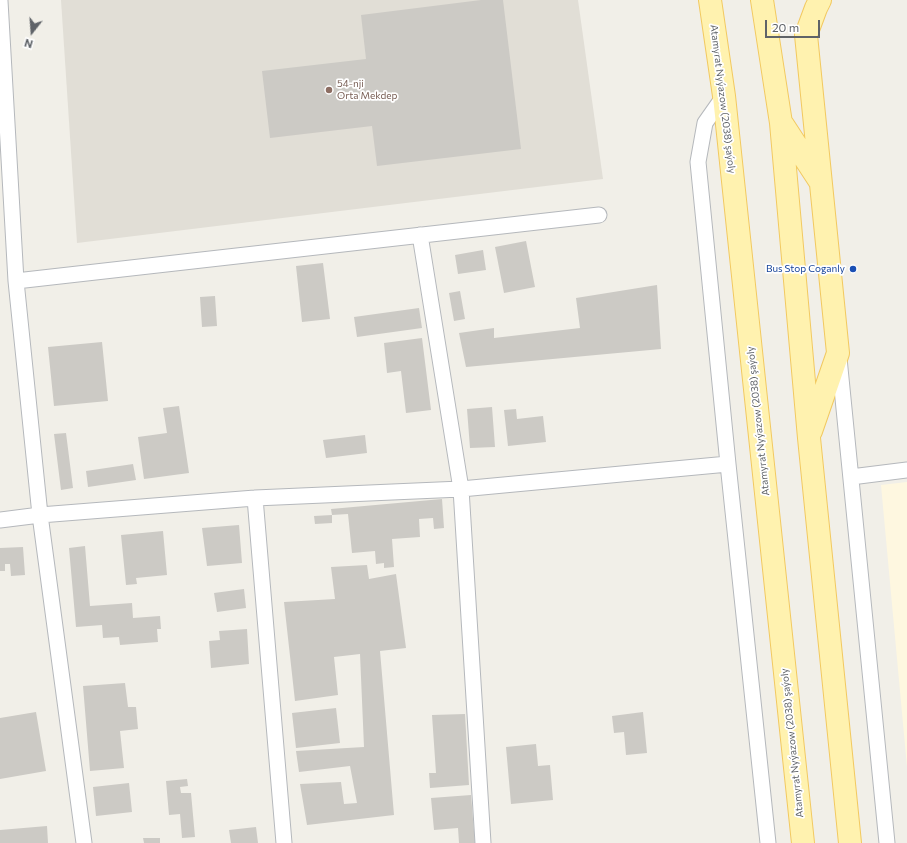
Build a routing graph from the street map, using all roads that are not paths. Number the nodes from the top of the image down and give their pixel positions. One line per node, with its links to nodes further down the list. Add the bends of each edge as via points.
1 (710, 0): 5 (main road, Atamyrat Nyýazow (2038) şaýoly)
2 (762, 0): 6 (main road)
3 (820, 0): 7 (main road, via 806,35)
4 (0, 1): 10 (street)
5 (724, 96): 13 (street, via 704,123 698,162); 24 (main road, Atamyrat Nyýazow (2038) şaýoly)
6 (781, 122): 7 (main road); 12 (main road)
7 (821, 182): 11 (main road)
8 (599, 215): 9 (street)
9 (420, 235): 10 (street); 16 (street)
10 (16, 281): 18 (street)
11 (838, 353): 12 (main road); 15 (street)
12 (809, 438): 25 (main road)
13 (728, 464): 16 (street); 23 (street)
14 (907, 470): 15 (street)
15 (850, 477): 26 (street)
16 (461, 489): 17 (street); 22 (street)
17 (255, 498): 18 (street); 21 (street)
18 (40, 515): 19 (street); 20 (street)
19 (0, 520)
20 (84, 843)
21 (284, 843)
22 (484, 843)
23 (768, 843)
24 (803, 843)
25 (850, 843)
26 (887, 843)

